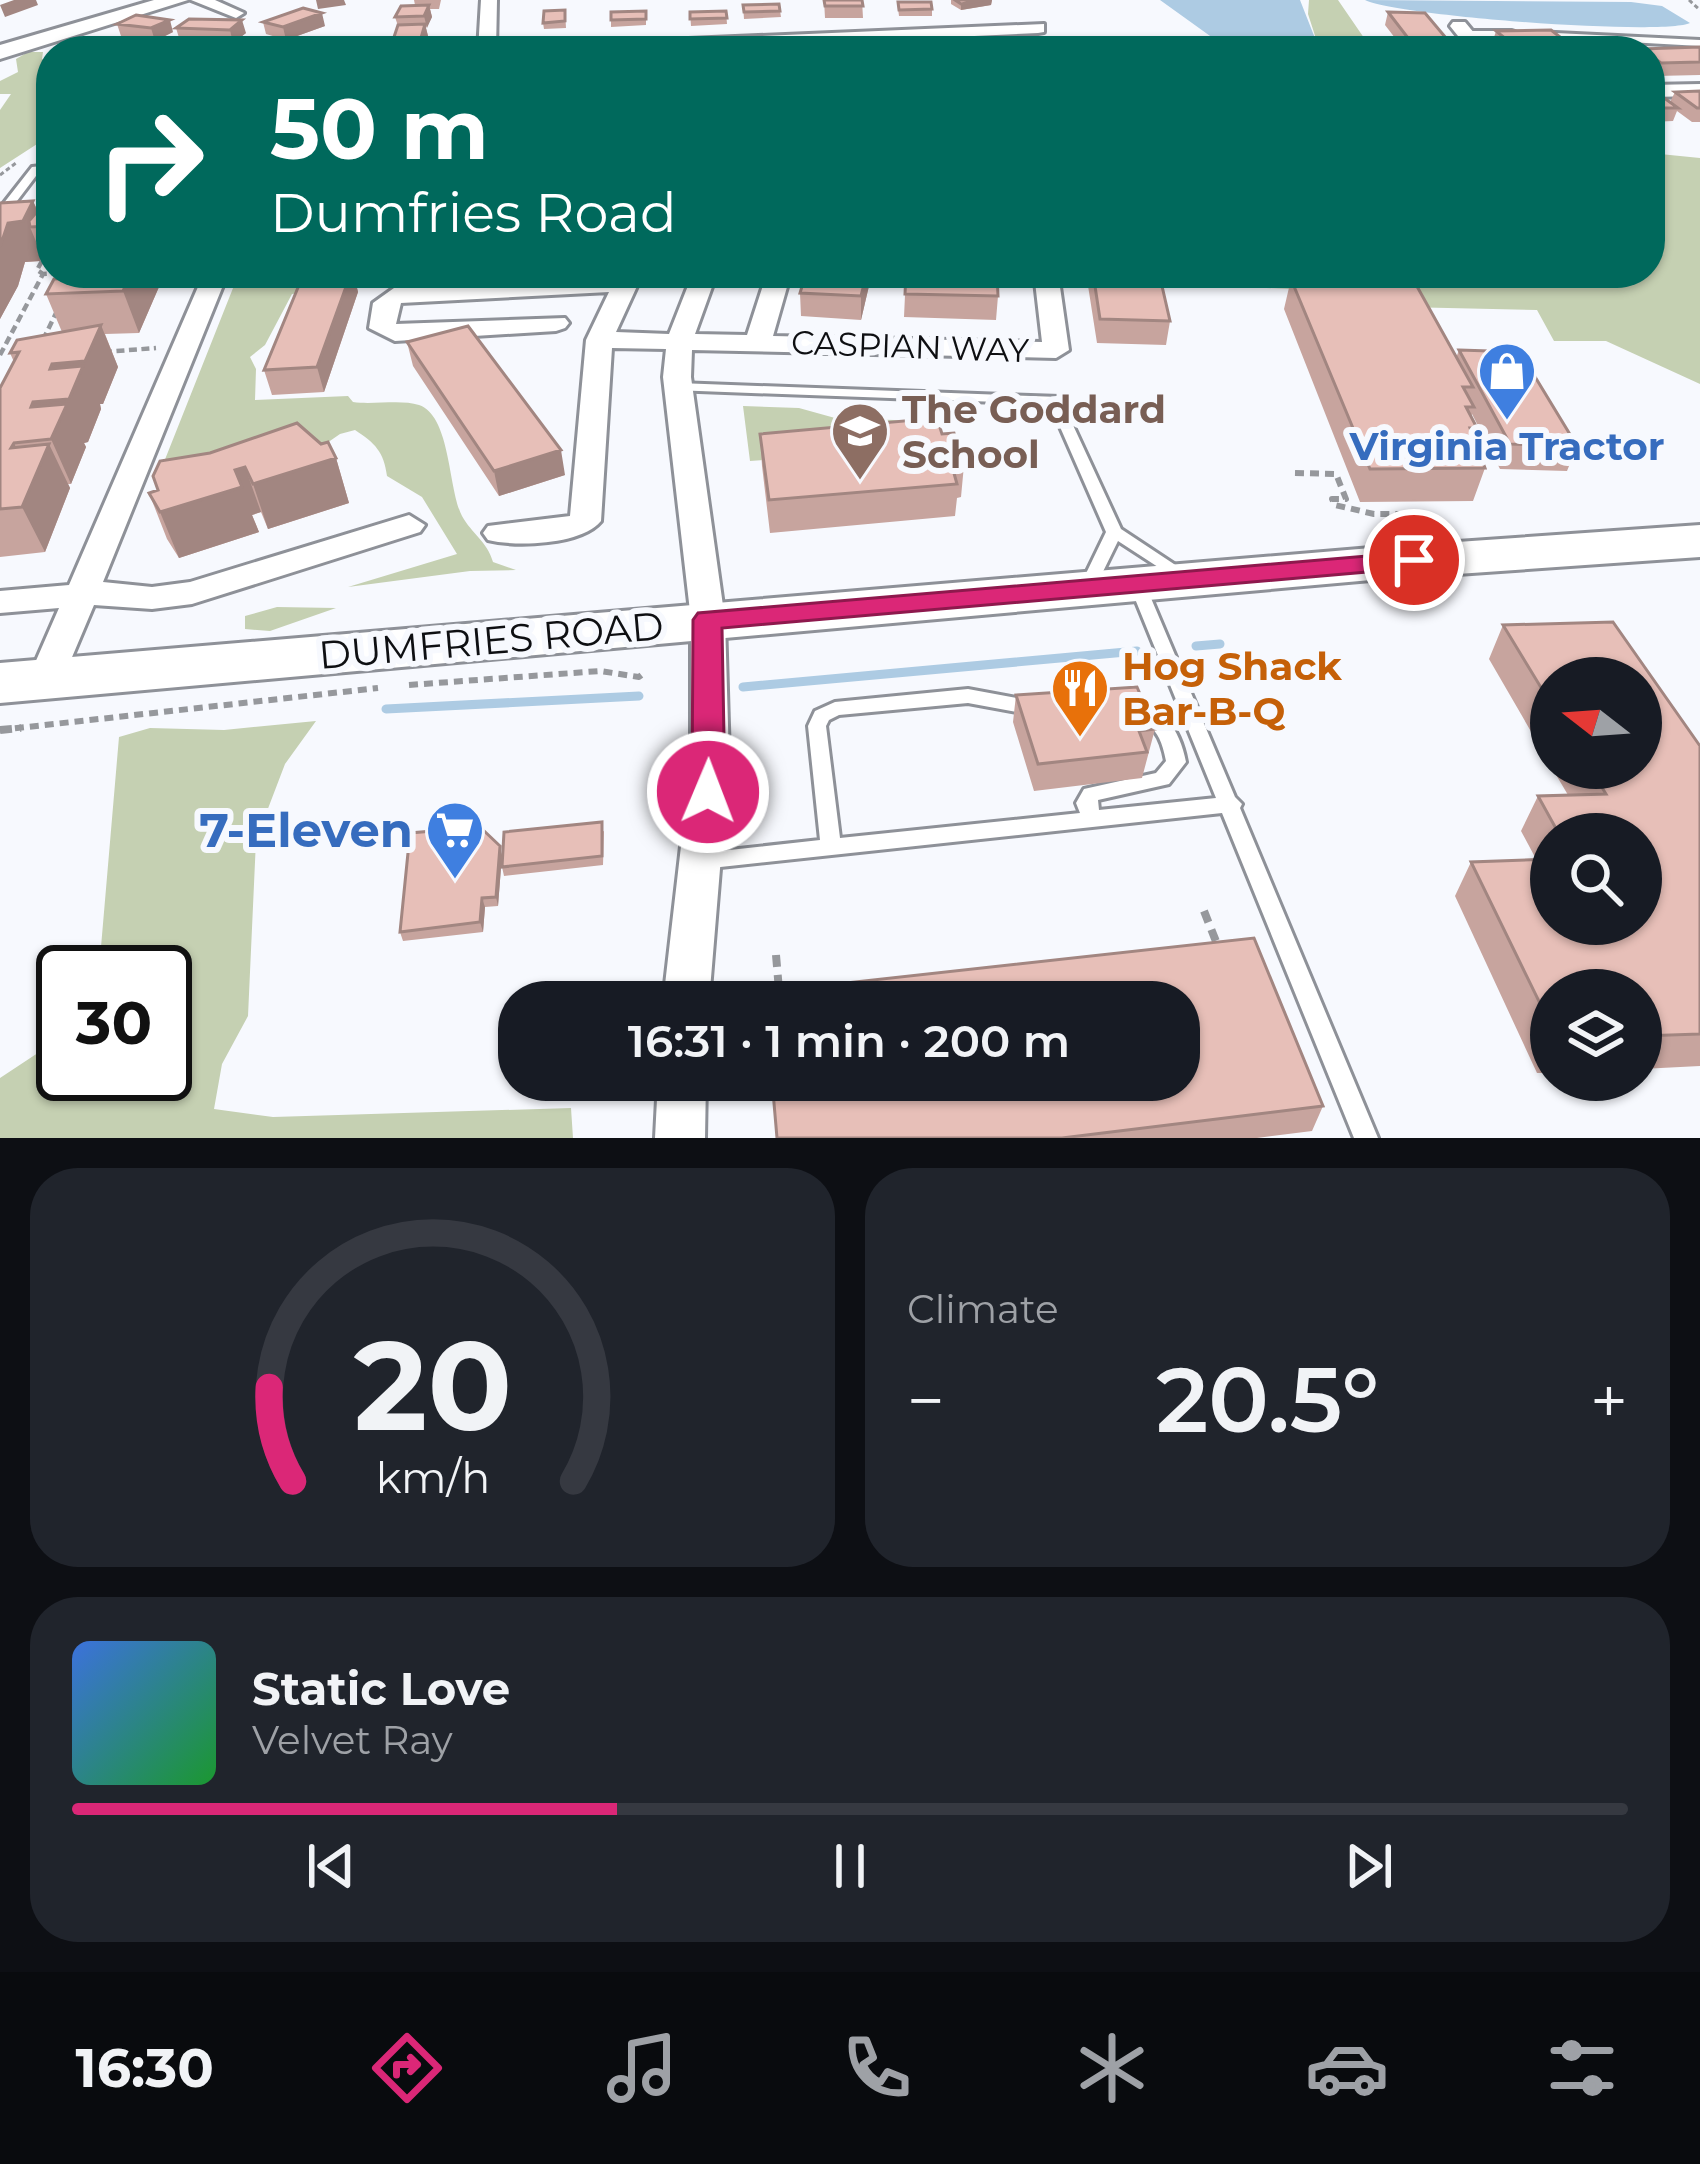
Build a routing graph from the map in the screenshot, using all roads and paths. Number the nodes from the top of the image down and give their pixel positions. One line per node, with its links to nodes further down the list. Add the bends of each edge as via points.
1 (142, 0): 15 (street)
2 (177, 0): 10 (street)
3 (199, 0): 7 (street)
4 (489, 0): 11 (street)
5 (1689, 0): 6 (path)
6 (1700, 10)
7 (236, 13)
8 (1038, 28): 12 (street)
9 (1462, 30): 13 (street); 14 (lane)
10 (54, 36)
11 (488, 36)
12 (898, 36)
13 (1467, 36)
14 (1563, 36)
15 (0, 40)
16 (36, 41): 19 (street)
17 (1665, 42): 18 (lane)
18 (1700, 43)
19 (0, 52)
20 (1665, 89): 21 (street)
21 (1700, 89)
22 (36, 169): 23 (lane)
23 (0, 219): 24 (street)
24 (34, 220)
25 (36, 287): 39 (path)
26 (210, 288): 37 (street)
27 (504, 288): 33 (street, via 394,296 382,328)
28 (623, 288): 35 (street)
29 (699, 288): 34 (street)
30 (774, 288): 36 (street, CASPIAN WAY)
31 (1048, 288): 36 (street, CASPIAN WAY, via 1056,350)
32 (65, 294): 40 (path)
33 (556, 323)
34 (680, 339): 35 (street, CASPIAN WAY); 36 (street, CASPIAN WAY); 41 (street)
35 (598, 340): 46 (street, via 585,521)
36 (758, 342)
37 (186, 345): 38 (path); 50 (street)
38 (99, 352)
39 (0, 356)
40 (34, 358)
41 (678, 387): 45 (lane, via 1054,400); 52 (street)
42 (1295, 473): 44 (path, via 1336,474 1346,499 1332,499 1335,506 1401,514)
43 (409, 524): 50 (street, via 192,593)
44 (1408, 528)
45 (1114, 532): 48 (lane); 49 (lane)
46 (500, 533)
47 (1700, 541): 48 (main road, DUMFRIES ROAD)
48 (1192, 580): 49 (main road, DUMFRIES ROAD)
49 (1112, 586): 52 (main road, DUMFRIES ROAD); 58 (lane)
50 (82, 595): 51 (street); 54 (street)
51 (0, 602)
52 (708, 620): 54 (main road, DUMFRIES ROAD); 61 (street, via 710,767)
53 (644, 673): 57 (path, via 395,685)
54 (23, 681)
55 (1097, 704): 59 (lane, via 1118,702 1158,718 1176,762 1162,778 1091,794)
56 (1058, 707): 60 (lane, via 968,696 822,716)
57 (0, 730)
58 (1232, 804): 59 (lane); 69 (lane)
59 (1092, 819): 60 (lane)
60 (831, 847): 61 (lane)
61 (701, 861): 65 (street)
62 (1204, 911): 64 (path)
63 (776, 956): 66 (path)
64 (1225, 963)
65 (688, 981)
66 (778, 981)
67 (681, 1101): 68 (street)
68 (680, 1138)
69 (1366, 1138)

